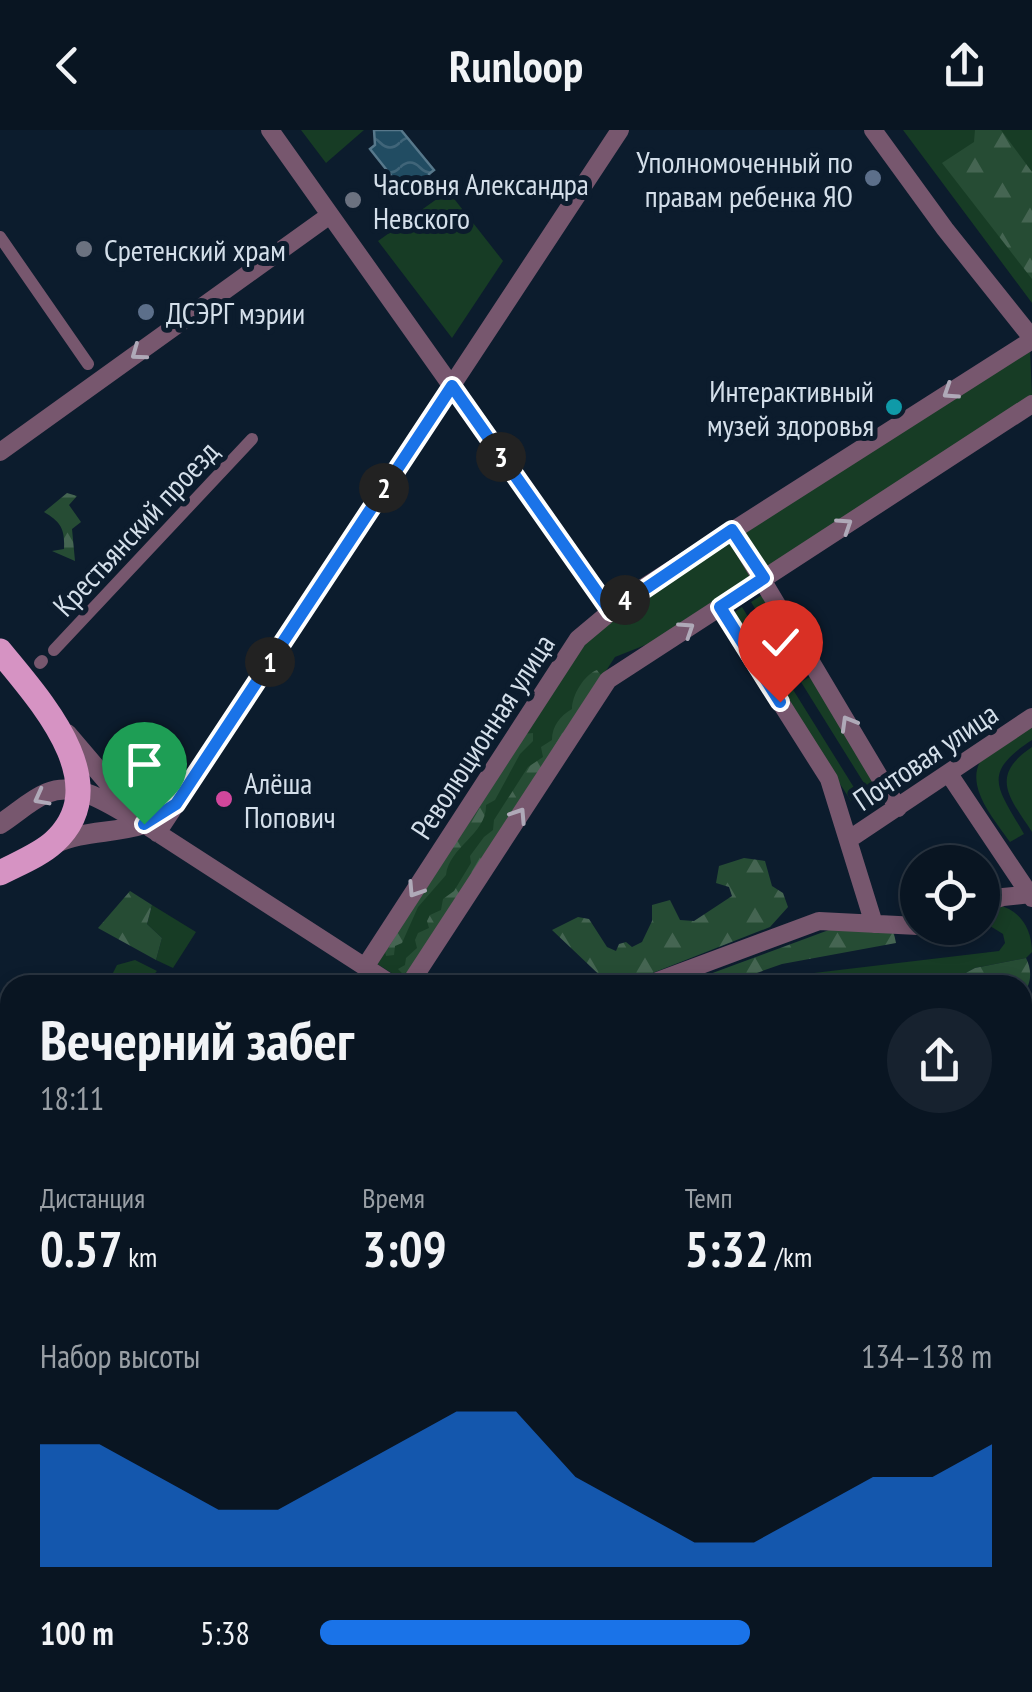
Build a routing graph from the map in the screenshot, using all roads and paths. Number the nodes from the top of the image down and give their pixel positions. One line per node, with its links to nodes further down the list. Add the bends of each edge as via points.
1 (270, 130): 4 (street)
2 (620, 130): 9 (street)
3 (873, 130): 6 (street)
4 (330, 215): 8 (street, one-way to 8); 9 (street)
5 (0, 237): 7 (street)
6 (1032, 339): 13 (street, Революционная улица, one-way to 13)
7 (88, 364): 8 (street)
8 (99, 381): 12 (street)
9 (452, 386): 16 (street); 25 (street, via 176,804)
10 (1032, 404): 14 (street, one-way to 10)
11 (252, 440): 17 (street, Крестьянский проезд)
12 (0, 452)
13 (732, 530): 14 (street); 16 (street, Революционная улица)
14 (764, 578): 15 (street); 23 (street, one-way to 14)
15 (720, 607): 26 (street, via 827,776); 35 (street, one-way to 15, via 606,682)
16 (611, 612): 33 (street, Революционная улица, one-way to 33, via 575,642)
17 (54, 650)
18 (0, 651): 19 (main road)
19 (48, 711): 22 (main road, via 70,752); 25 (street)
20 (1032, 717): 21 (street, Почтовая улица)
21 (949, 774): 23 (street, Почтовая улица); 29 (street)
22 (77, 790): 24 (street, one-way to 24, via 51,791); 25 (street); 27 (main road, via 68,824)
23 (898, 808): 26 (street, Почтовая улица)
24 (0, 824)
25 (150, 828): 27 (street, via 80,833); 33 (street)
26 (848, 840): 31 (street)
27 (51, 845): 28 (main road)
28 (0, 873)
29 (1031, 896): 30 (street)
30 (1000, 898)
31 (874, 924): 32 (street); 36 (street, via 813,922)
32 (900, 925)
33 (365, 967): 34 (street)
34 (377, 975)
35 (416, 975)
36 (673, 975)

